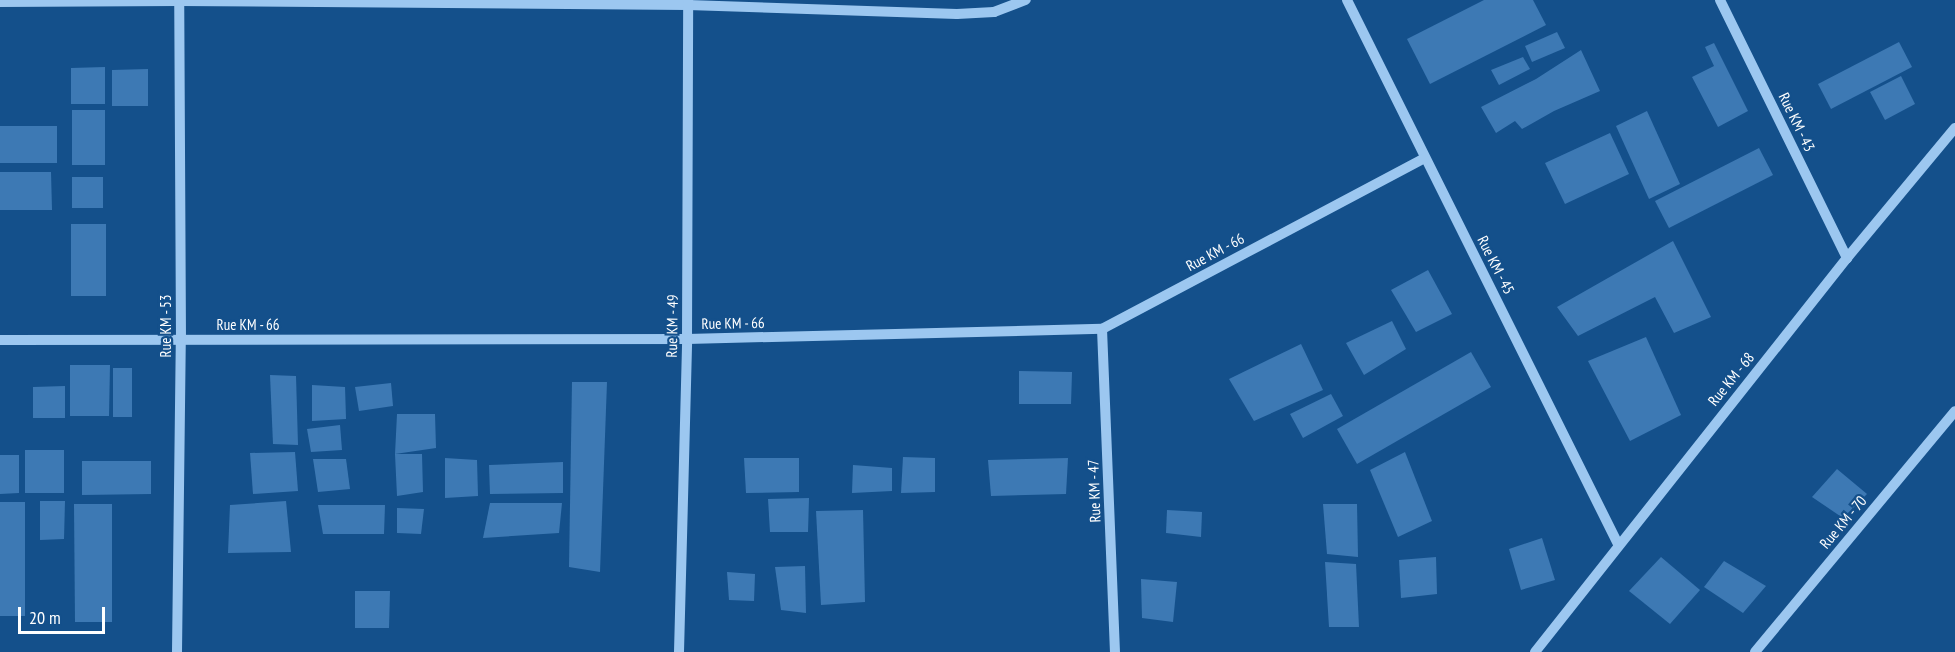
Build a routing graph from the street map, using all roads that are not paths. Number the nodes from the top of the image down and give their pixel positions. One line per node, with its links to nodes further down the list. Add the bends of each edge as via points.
1 (179, 0): 5 (street); 6 (street); 13 (street, Rue KM - 53)
2 (1026, 0): 6 (street, via 994,12 957,14)
3 (1347, 0): 8 (street, Rue KM - 45)
4 (1720, 0): 9 (street, Rue KM - 43)
5 (0, 2)
6 (688, 3): 11 (street, Rue KM - 49)
7 (1955, 128): 9 (street, Rue KM - 68)
8 (1425, 158): 10 (street, Rue KM - 66); 15 (street, Rue KM - 45)
9 (1847, 258): 15 (street, Rue KM - 68)
10 (1102, 329): 11 (street, Rue KM - 66); 18 (street, Rue KM - 47)
11 (687, 339): 13 (street, Rue KM - 66); 17 (street, Rue KM - 49)
12 (0, 340): 13 (street, Rue KM - 66)
13 (181, 341): 16 (street, Rue KM - 53)
14 (1955, 411): 20 (street, Rue KM - 70)
15 (1618, 544): 19 (street, Rue KM - 68)
16 (177, 652)
17 (679, 652)
18 (1115, 652)
19 (1535, 652)
20 (1755, 652)

